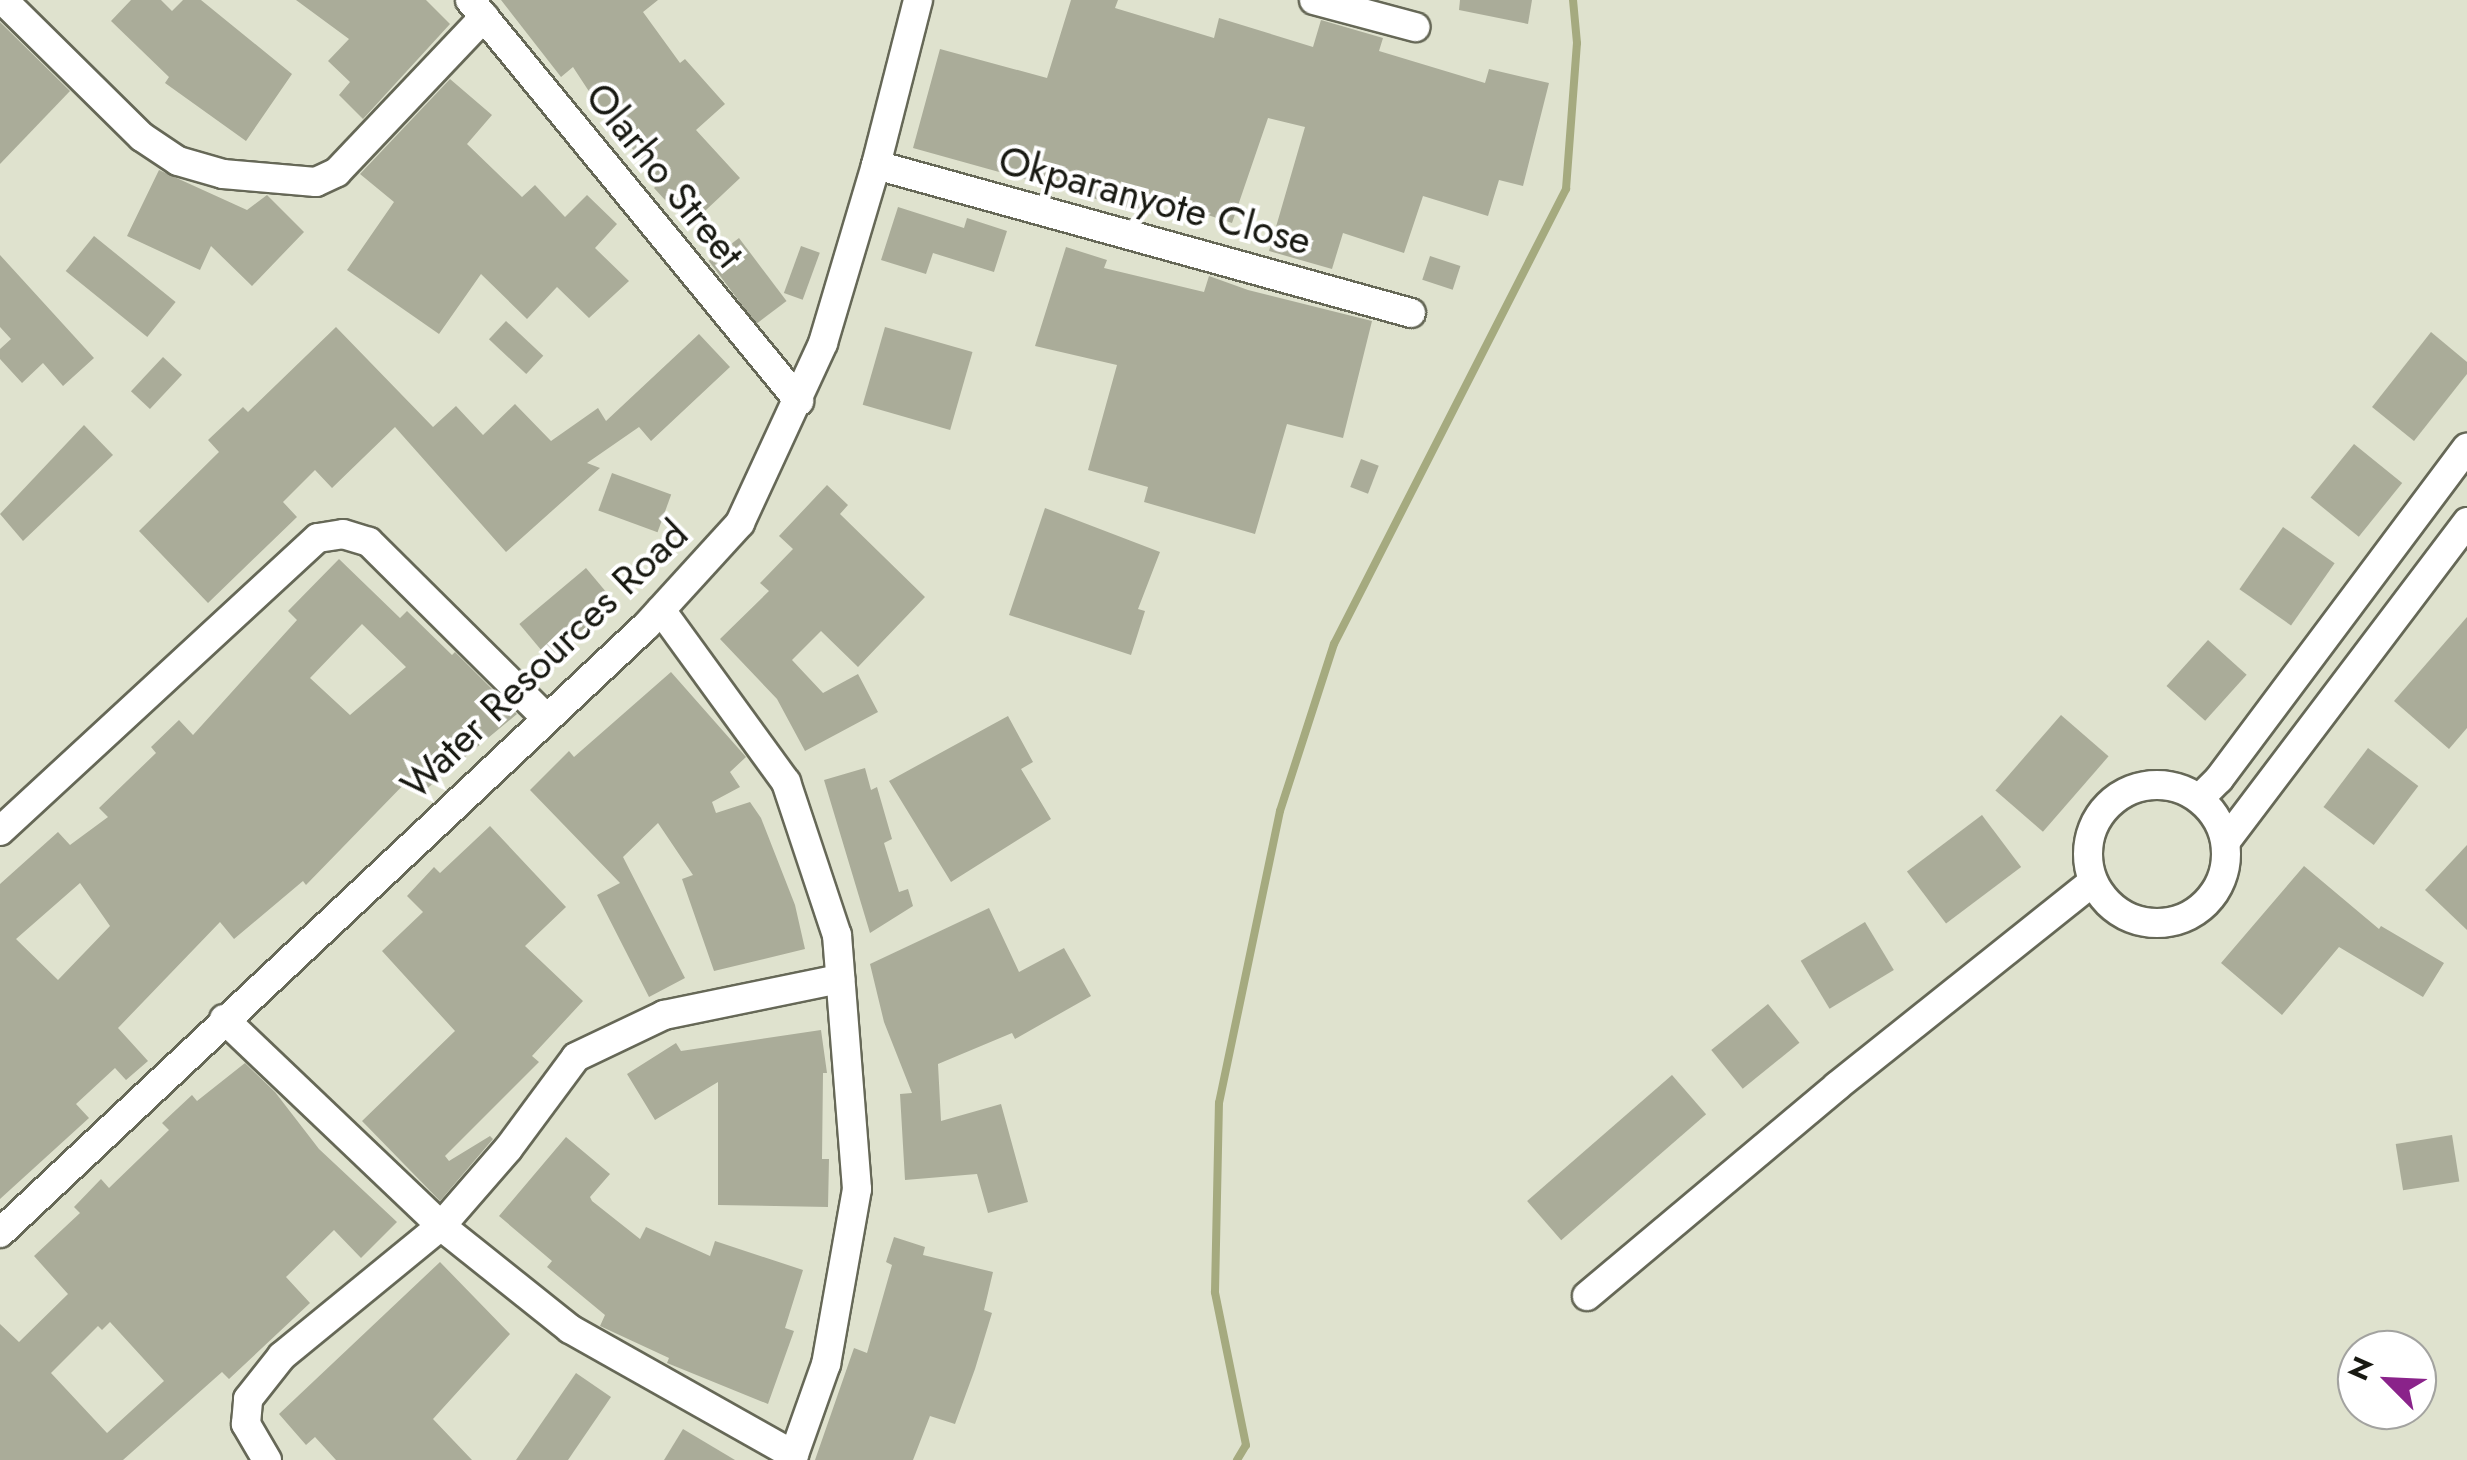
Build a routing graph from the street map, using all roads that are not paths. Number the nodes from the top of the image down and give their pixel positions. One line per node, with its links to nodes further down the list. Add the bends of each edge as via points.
1 (3, 0): 4 (street, via 142,137 178,161 223,174 316,182 337,172)
2 (918, 0): 6 (street, Water Resources Road)
3 (1314, 0): 5 (street)
4 (477, 8): 8 (street, Olarho Street)
5 (1415, 28)
6 (876, 165): 7 (street, Okparanyote Close); 8 (street, Water Resources Road)
7 (1412, 313)
8 (799, 401): 14 (street, Water Resources Road, via 740,523)
9 (2467, 448): 11 (street)
10 (2467, 522): 12 (street)
11 (2392, 550): 12 (street); 13 (street)
12 (2425, 576): 15 (street)
13 (2359, 592): 15 (street); 17 (street)
14 (661, 610): 16 (street, Water Resources Road); 21 (street, via 786,782 837,935)
15 (2393, 618): 19 (street)
16 (546, 718): 18 (street, via 369,542 343,534 318,538); 22 (street, Water Resources Road)
17 (2200, 798): 19 (street); 20 (street, via 2163,785 2125,792 2092,831)
18 (0, 831)
19 (2226, 841): 20 (street, via 2216,890 2178,920 2152,924 2128,917)
20 (2093, 882): 25 (street)
21 (840, 979): 23 (street, via 664,1015 576,1057); 26 (street, via 857,1190 826,1364)
22 (224, 1019): 23 (street); 24 (street, Water Resources Road)
23 (440, 1226): 26 (street, via 570,1329); 27 (street, via 282,1356 248,1399 246,1424)
24 (0, 1233)
25 (1587, 1296)
26 (793, 1458)
27 (268, 1460)

